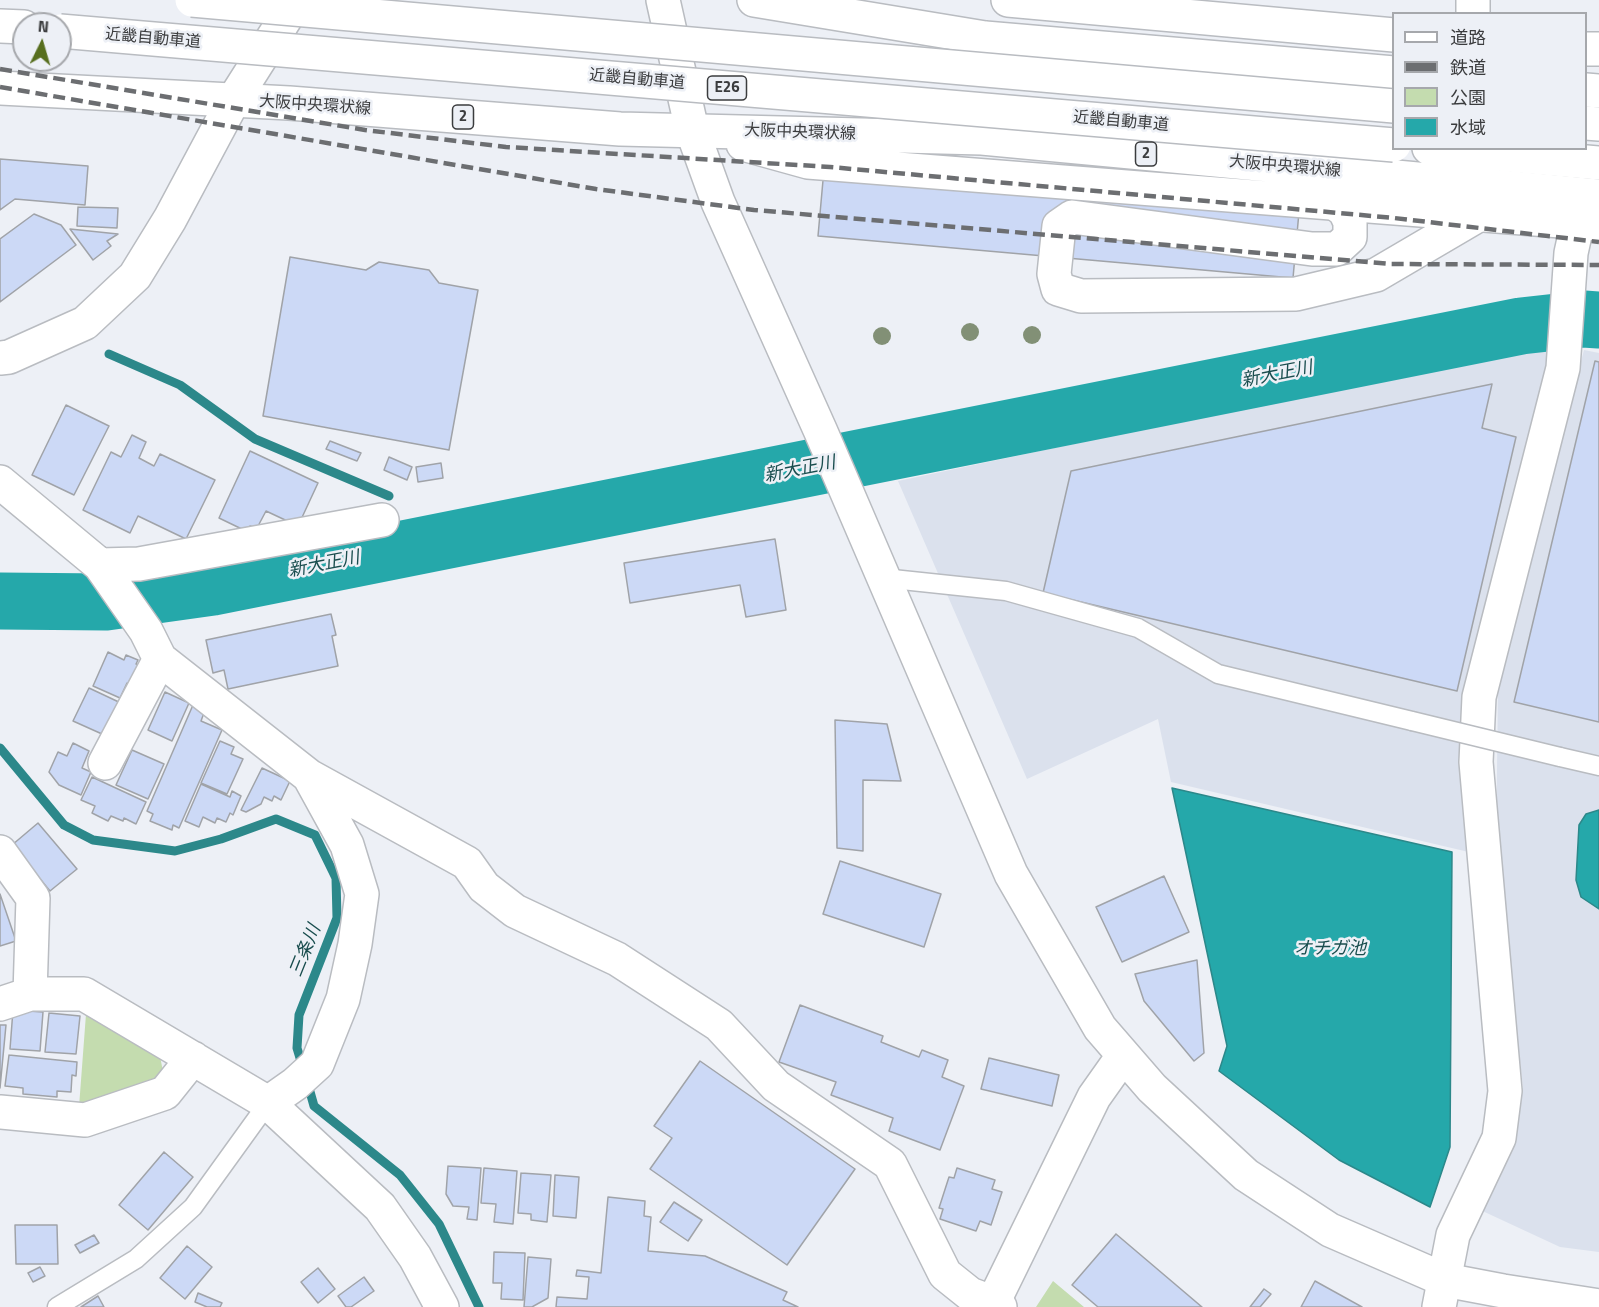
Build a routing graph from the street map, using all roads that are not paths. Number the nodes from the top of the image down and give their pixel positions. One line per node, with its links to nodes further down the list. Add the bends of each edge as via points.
1 (192, 0): 11 (main road, bridge)
2 (297, 0): 10 (main road)
3 (663, 0): 12 (main road)
4 (754, 0): 8 (main road, via 985,38)
5 (1008, 0): 7 (main road)
6 (72, 32): 13 (main road, 近畿自動車道 / E26, bridge)
7 (1392, 35)
8 (1392, 73)
9 (0, 88): 10 (main road, 大阪中央環状線 / 2)
10 (233, 101): 12 (main road, 大阪中央環状線 / 2, via 620,129); 20 (main road, via 135,276 85,323)
11 (1392, 106)
12 (692, 130): 16 (main road, 大阪中央環状線 / 2, via 982,138); 17 (main road, via 808,162); 24 (main road, via 718,201)
13 (1392, 146)
14 (1452, 150): 15 (main road)
15 (1599, 163)
16 (1599, 196)
17 (1335, 203): 18 (main road); 18 (main road, via 1350,222 1350,237 1336,249 1072,217 1059,226 1054,274 1058,289 1081,296 1296,294 1376,275)
18 (1480, 214): 19 (main road)
19 (1588, 223): 35 (main road, via 1571,253 1563,368 1479,697 1476,762 1505,1091 1500,1138 1453,1235)
20 (0, 358)
21 (0, 482): 23 (main road)
22 (382, 520): 23 (main road, via 139,564)
23 (100, 565): 25 (main road)
24 (883, 578): 27 (lane, bridge, via 1006,591 1138,628 1218,674); 31 (main road, via 1011,874 1100,1028)
25 (153, 645): 26 (main road); 28 (main road)
26 (105, 763)
27 (1599, 766)
28 (309, 776): 33 (main road, via 347,845 362,894 343,999 306,1074); 36 (main road, via 467,863 484,887 515,911 617,958 719,1025 776,1086 890,1164 945,1274 970,1294)
29 (0, 852): 30 (main road, via 33,898)
30 (15, 999): 32 (main road, via 84,994)
31 (1124, 1056): 35 (main road, via 1152,1088 1246,1175 1330,1230); 36 (main road, via 1094,1097)
32 (193, 1058): 33 (main road); 34 (main road, via 165,1093 85,1120)
33 (268, 1103): 38 (lane, via 193,1207 136,1259); 39 (main road, via 380,1207 415,1257)
34 (0, 1112)
35 (1442, 1293): 37 (main road, via 1503,1291)
36 (995, 1306)
37 (1599, 1306)
38 (57, 1307)
39 (442, 1307)

